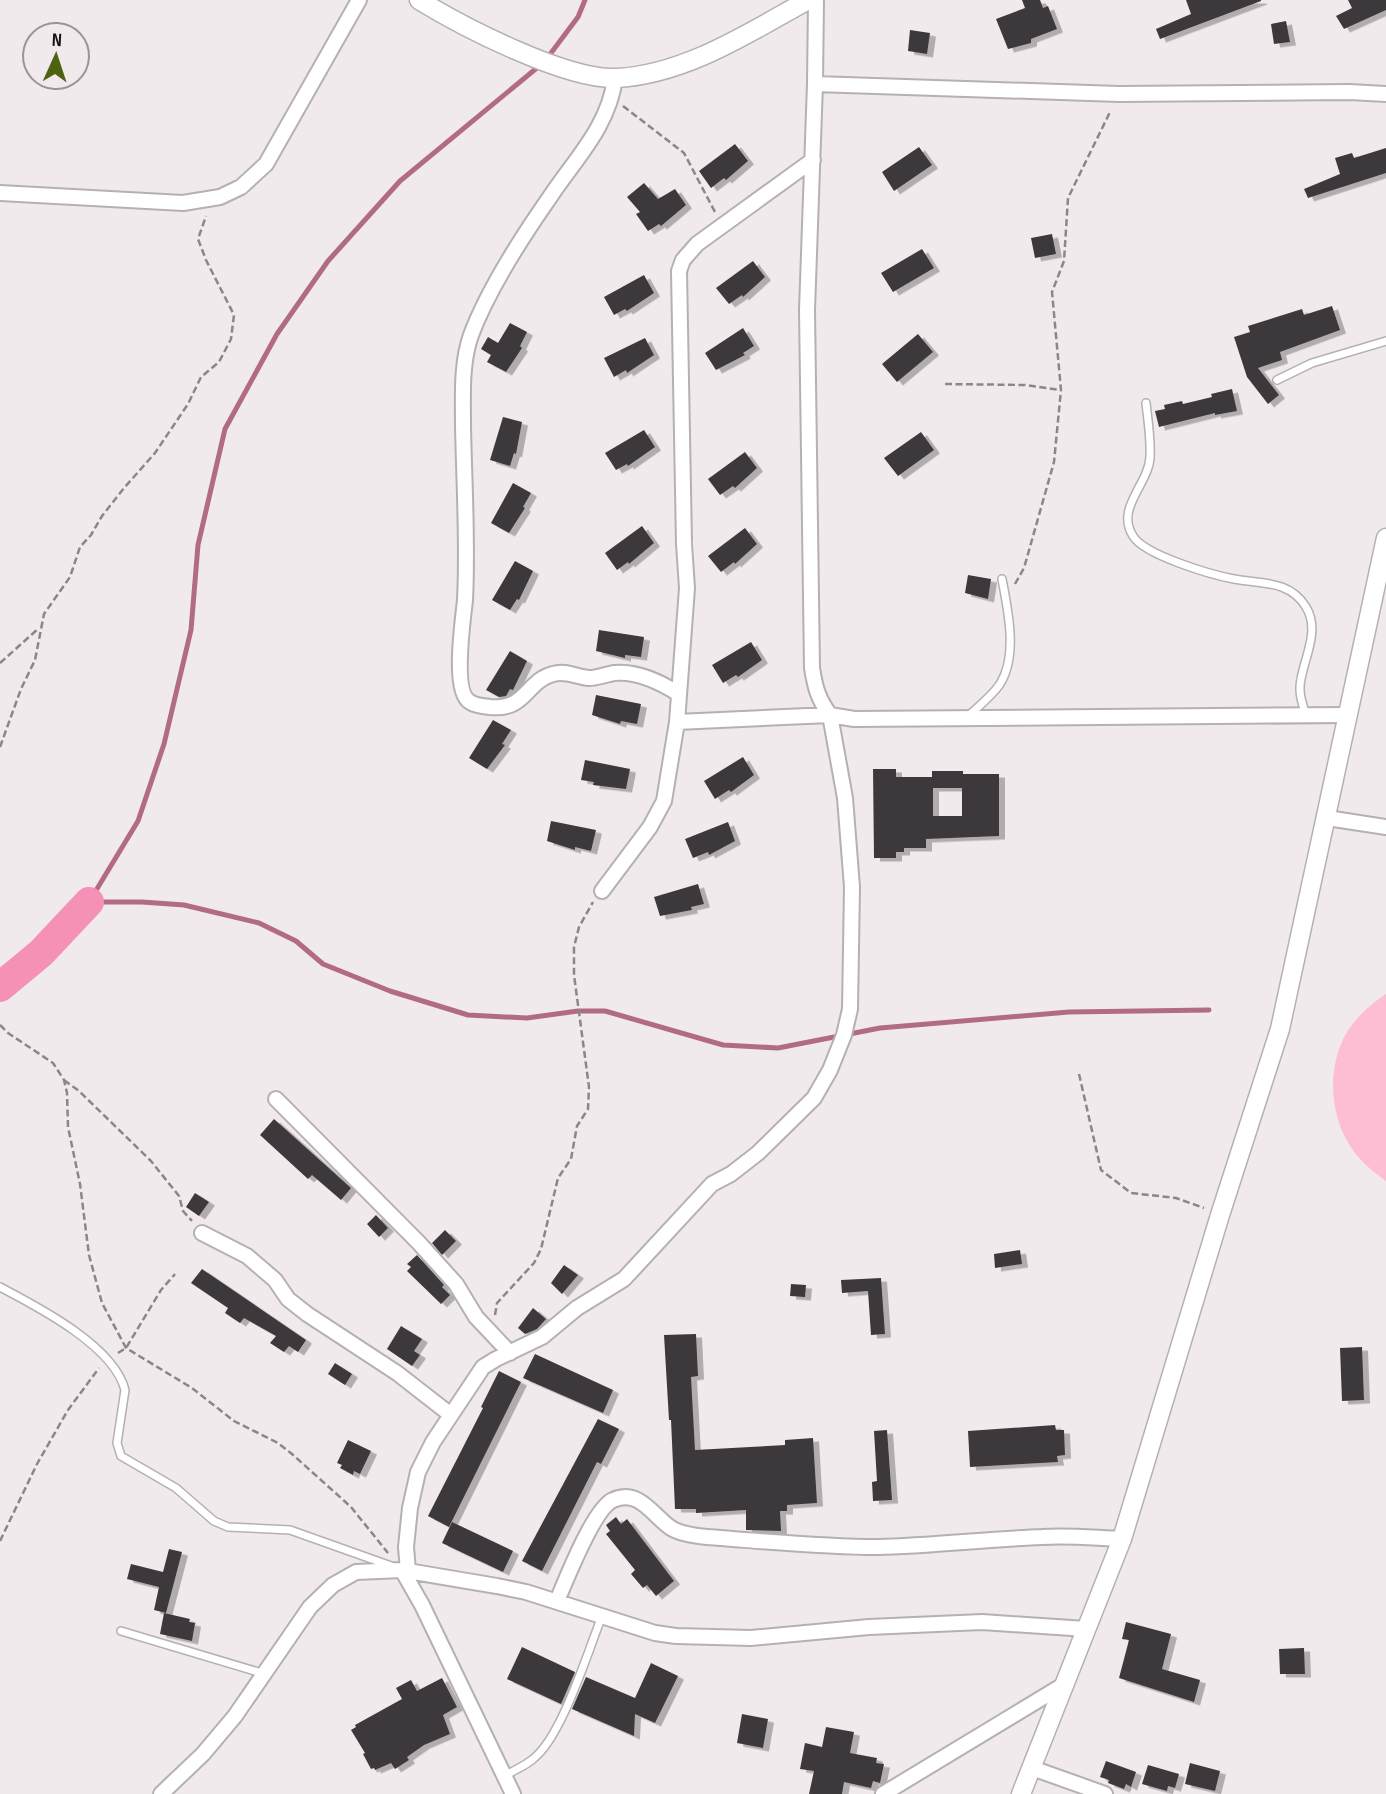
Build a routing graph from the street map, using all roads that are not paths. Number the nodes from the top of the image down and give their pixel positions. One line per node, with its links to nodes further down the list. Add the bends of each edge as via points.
1 (359, 0): 9 (street, via 266,164 241,187 204,201 162,204)
2 (419, 0): 5 (street, via 544,60)
3 (808, 0): 5 (street, via 743,37 686,62)
4 (816, 0): 6 (street)
5 (615, 78): 15 (street, via 606,115 513,255 470,336 463,382 467,558 461,692 468,702 498,708 513,705 554,673 594,678 614,673 648,677)
6 (816, 84): 7 (street, via 1119,94); 8 (street)
7 (1386, 94)
8 (813, 160): 15 (street, via 690,251 679,271 687,588); 16 (street, via 807,310 812,668 816,693)
9 (0, 193)
10 (1386, 341): 11 (lane, via 1311,363)
11 (1277, 380)
12 (1146, 403): 17 (lane, via 1150,456 1148,471 1129,509 1133,537 1161,557 1233,579 1276,584 1295,594 1307,608 1312,627 1300,680)
13 (1386, 538): 18 (street)
14 (1002, 579): 19 (lane, via 1009,660 1006,673)
15 (679, 694): 20 (street)
16 (830, 715): 19 (street); 20 (street); 27 (street, via 845,798 852,887 850,1009 830,1070 814,1098 758,1153 712,1184 624,1279 542,1337)
17 (1306, 715): 18 (street); 19 (street)
18 (1348, 715): 21 (street)
19 (965, 719)
20 (677, 722): 23 (street, via 664,801)
21 (1327, 818): 22 (street); 29 (street, via 1279,1029)
22 (1386, 827)
23 (602, 891)
24 (276, 1099): 27 (street, via 419,1243)
25 (202, 1233): 28 (street, via 247,1256 275,1280 288,1299)
26 (0, 1287): 30 (lane, via 49,1313 107,1360 125,1390 117,1443 121,1456 176,1488 201,1512 228,1527 290,1530)
27 (510, 1353): 28 (street, via 483,1367)
28 (451, 1415): 30 (street, via 418,1472)
29 (1122, 1539): 31 (street, via 1044,1536 874,1547 761,1541 672,1529 646,1503 613,1499 592,1525); 33 (street)
30 (405, 1570): 31 (street); 35 (street, via 356,1572 333,1585 310,1607); 38 (street)
31 (557, 1601): 32 (street)
32 (602, 1616): 33 (street, via 655,1633 751,1638 982,1622); 38 (lane, via 561,1719 545,1746 534,1759)
33 (1086, 1629): 36 (street)
34 (121, 1631): 35 (lane)
35 (266, 1674): 39 (street, via 203,1754)
36 (1065, 1684): 37 (street); 41 (street)
37 (1032, 1768): 42 (street); 43 (street)
38 (504, 1777): 40 (street)
39 (160, 1794)
40 (513, 1794)
41 (883, 1794)
42 (1021, 1794)
43 (1105, 1794)

